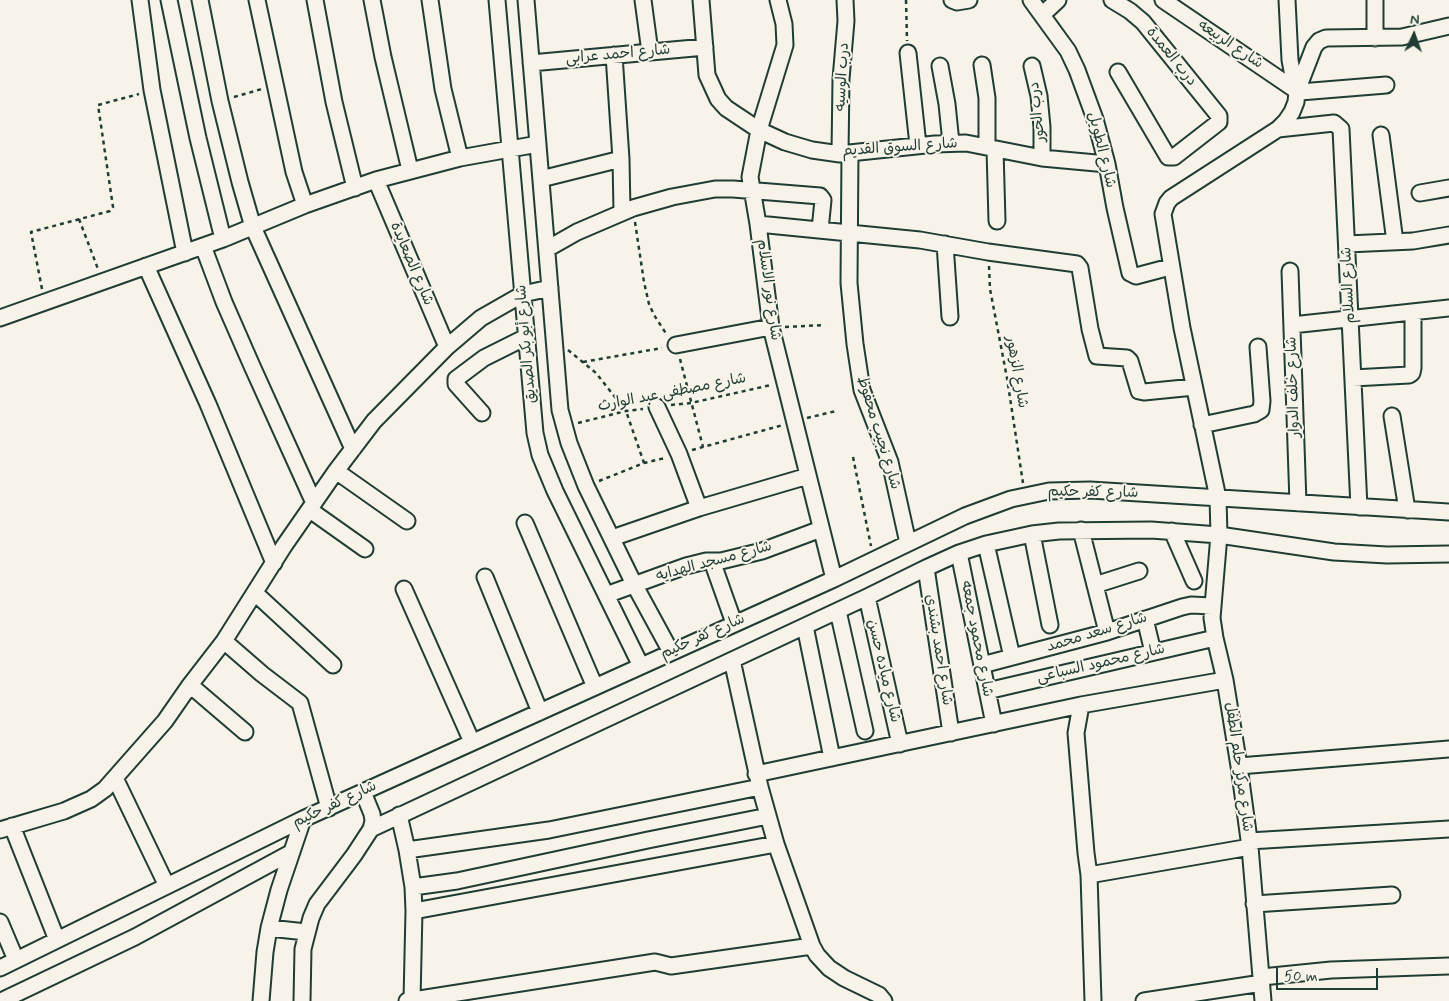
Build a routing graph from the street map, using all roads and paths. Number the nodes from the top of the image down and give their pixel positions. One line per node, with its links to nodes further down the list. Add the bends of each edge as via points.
1 (140, 0): 37 (street)
2 (168, 0): 69 (street)
3 (200, 0): 39 (street)
4 (257, 0): 35 (street)
5 (315, 0): 56 (street, via 334,102)
6 (372, 0): 53 (street)
7 (430, 0): 49 (street, via 443,89)
8 (498, 0): 46 (street, شارع أبو بكر الصديق)
9 (526, 0): 30 (street, شارع أبو بكر الصديق)
10 (643, 0): 27 (street)
11 (701, 0): 26 (street, شارع السوق القديم)
12 (778, 0): 41 (street, شارع نور الاسلام, via 785,45)
13 (845, 0): 48 (street, درب الوسيه, via 841,79)
14 (906, 0): 28 (path)
15 (952, 0): 16 (street)
16 (969, 0)
17 (1031, 0): 23 (street, شارع الطويل)
18 (1058, 0): 23 (street)
19 (1112, 0): 34 (street, درب العمدة, via 1143,22 1219,116 1219,122 1171,158 1165,155)
20 (1163, 0): 38 (street, شارع الربيعه)
21 (1287, 0): 38 (street, via 1290,60)
22 (1375, 0): 25 (street)
23 (1042, 15): 52 (street, شارع الطويل, via 1068,51 1077,70)
24 (1449, 26): 25 (street, via 1409,36)
25 (1374, 38): 38 (street, via 1326,38 1319,41)
26 (705, 47): 27 (street, شارع احمد عرابى); 41 (street, شارع السوق القديم, via 707,75 718,99)
27 (650, 52): 29 (street, شارع احمد عرابى)
28 (908, 53): 45 (street)
29 (614, 55): 30 (street, شارع احمد عرابى); 51 (street)
30 (531, 63): 44 (street, شارع أبو بكر الصديق)
31 (982, 65): 47 (street)
32 (940, 66): 43 (street)
33 (1032, 66): 50 (street, درب الحور, via 1040,104)
34 (1118, 72)
35 (275, 85): 39 (path); 60 (street, via 294,172)
36 (1386, 85): 38 (street)
37 (152, 90): 62 (path, via 98,105 113,207 110,211); 76 (street)
38 (1297, 91): 40 (street, via 1292,112)
39 (220, 101): 65 (street)
40 (1278, 129): 72 (street, شارع السلام, via 1334,123 1341,129); 78 (street, شارع مركز حلم الطفل, via 1167,203 1163,220)
41 (759, 130): 48 (street, شارع السوق القديم, via 812,150); 58 (street, شارع نور الاسلام, via 750,170)
42 (1381, 134): 70 (street)
43 (951, 143): 45 (street, شارع السوق القديم); 47 (street, شارع السوق القديم)
44 (538, 144): 46 (street); 54 (street, شارع أبو بكر الصديق)
45 (918, 145): 48 (street, شارع السوق القديم)
46 (510, 148): 49 (street); 82 (street, شارع أبو بكر الصديق)
47 (991, 148): 50 (street, شارع السوق القديم); 63 (street)
48 (845, 153): 67 (street, درب الوسيه)
49 (460, 158): 53 (street)
50 (1042, 158): 52 (street, شارع السوق القديم)
51 (621, 159): 54 (street); 61 (street)
52 (1107, 164): 78 (street, شارع الطويل, via 1130,273 1136,276)
53 (410, 170): 55 (street)
54 (541, 179): 74 (street, شارع أبو بكر الصديق)
55 (376, 180): 56 (street); 95 (street, شارع الصعايدة)
56 (355, 188): 60 (street)
57 (1449, 188): 59 (street)
58 (752, 190): 61 (street, via 714,189 672,196); 64 (street, شارع نور الاسلام); 66 (street, via 820,196 823,200)
59 (1420, 193)
60 (305, 205): 65 (street)
61 (628, 210): 74 (street); 94 (path, via 649,304 663,330)
62 (79, 219): 80 (path); 83 (path, via 31,232)
63 (996, 221)
64 (758, 224): 66 (street); 91 (street, شارع نور الاسلام)
65 (253, 227): 69 (street); 111 (street)
66 (820, 230): 67 (street)
67 (850, 233): 71 (street); 132 (street, شارع نجيب محفوظ, via 850,306 862,390 890,462)
68 (1449, 235): 70 (street)
69 (223, 239): 73 (street)
70 (1395, 242): 72 (street)
71 (945, 244): 75 (street); 86 (street)
72 (1347, 244): 88 (street, شارع السلام)
73 (203, 246): 76 (street); 119 (street)
74 (547, 249): 81 (street, شارع أبو بكر الصديق)
75 (988, 252): 100 (street, via 1077,264 1097,356 1128,358 1139,391); 116 (path, شارع الزهور, via 990,289 1008,378)
76 (185, 253): 77 (street)
77 (146, 266): 80 (street); 139 (street)
78 (1170, 267): 100 (street, شارع مركز حلم الطفل)
79 (1290, 271): 90 (street, شارع خلف الدوار)
80 (102, 282): 83 (street)
81 (550, 288): 82 (street); 93 (street, شارع أبو بكر الصديق)
82 (523, 294): 92 (street, شارع أبو بكر الصديق); 95 (street, via 481,318)
83 (44, 302): 87 (street)
84 (1449, 308): 85 (street)
85 (1412, 312): 88 (street); 98 (street, via 1412,373)
86 (950, 317)
87 (0, 318)
88 (1350, 319): 90 (street); 98 (street, شارع السلام)
89 (826, 325): 91 (path)
90 (1292, 325): 118 (street, شارع خلف الدوار)
91 (771, 327): 94 (street); 99 (street, شارع نور الاسلام)
92 (526, 337): 105 (street, via 484,358 456,379 456,384); 149 (street, شارع أبو بكر الصديق, via 540,455)
93 (554, 338): 97 (path); 109 (street, شارع أبو بكر الصديق)
94 (676, 345): 97 (path); 101 (path)
95 (447, 347): 111 (street, via 374,421)
96 (1258, 347): 108 (street, via 1261,410)
97 (583, 362): 103 (path, via 606,383)
98 (1353, 378): 120 (street, شارع السلام)
99 (785, 382): 101 (path, شارع مصطفى عبد الوارث); 107 (street, شارع نور الاسلام)
100 (1194, 387): 108 (street, شارع مركز حلم الطفل)
101 (691, 403): 102 (path, شارع مصطفى عبد الوارث); 110 (path)
102 (657, 407): 103 (path, شارع مصطفى عبد الوارث); 121 (street)
103 (626, 411): 109 (path, شارع مصطفى عبد الوارث); 113 (path)
104 (836, 411): 107 (path)
105 (482, 413)
106 (1392, 416): 122 (street)
107 (794, 422): 115 (street, شارع نور الاسلام)
108 (1202, 425): 117 (street, شارع مركز حلم الطفل)
109 (564, 427): 131 (street, شارع أبو بكر الصديق, via 586,486)
110 (703, 447)
111 (353, 449): 114 (street)
112 (853, 457): 137 (path)
113 (644, 463)
114 (336, 471): 119 (street); 124 (street)
115 (808, 476): 121 (street); 126 (street, شارع نور الاسلام)
116 (1024, 495): 117 (street, شارع كفر حكيم, via 1066,490); 132 (street, شارع كفر حكيم, via 965,516)
117 (1218, 498): 118 (street, شارع كفر حكيم); 130 (street, شارع مركز حلم الطفل)
118 (1298, 503): 120 (street, شارع كفر حكيم)
119 (312, 507): 134 (street); 139 (street)
120 (1359, 507): 122 (street, شارع كفر حكيم)
121 (699, 508): 131 (street)
122 (1407, 510): 123 (street, شارع كفر حكيم)
123 (1449, 512)
124 (407, 521)
125 (525, 524): 169 (street)
126 (821, 528): 138 (street, شارع مسجد الهدايه, via 762,551); 143 (street, شارع نور الاسلام)
127 (1081, 530): 128 (street); 129 (street); 146 (street)
128 (1172, 531): 130 (street); 144 (street)
129 (1032, 534): 133 (street); 155 (street)
130 (1219, 535): 136 (street, via 1334,552); 151 (street, شارع مركز حلم الطفل)
131 (612, 538): 145 (street, شارع أبو بكر الصديق)
132 (908, 543): 137 (street, شارع كفر حكيم)
133 (986, 544): 135 (street); 162 (street)
134 (365, 549)
135 (959, 553): 140 (street); 165 (street, شارع محمود جمعه)
136 (1449, 554)
137 (874, 559): 143 (street, شارع كفر حكيم)
138 (712, 561): 145 (street, شارع مسجد الهدايه, via 686,566); 154 (street)
139 (274, 563): 148 (street)
140 (926, 568): 150 (street); 176 (street, شارع احمد بشندي)
141 (1139, 572): 146 (street)
142 (485, 577): 172 (street)
143 (834, 579): 154 (street, شارع كفر حكيم)
144 (1194, 581)
145 (634, 584): 149 (street, شارع مسجد الهدايه); 160 (street, شارع أبو بكر الصديق)
146 (1095, 585): 157 (street)
147 (404, 589): 177 (street)
148 (256, 593): 159 (street); 164 (street)
149 (606, 594): 166 (street, شارع أبو بكر الصديق)
150 (867, 597): 152 (street); 178 (street, شارع مياده حسن)
151 (1212, 606): 153 (street, شارع سعد محمد, via 1182,607); 158 (street, شارع مركز حلم الطفل)
152 (838, 611): 156 (street); 174 (street)
153 (1145, 619): 157 (street, شارع سعد محمد); 161 (street)
154 (734, 623): 160 (street, شارع كفر حكيم)
155 (1050, 625)
156 (805, 626): 163 (street); 180 (street)
157 (1107, 632): 162 (street, شارع سعد محمد)
158 (1215, 638): 161 (street, شارع محمود السباعى); 167 (street, شارع مركز حلم الطفل)
159 (224, 641): 168 (street); 185 (street, via 300,703)
160 (671, 652): 166 (street, شارع كفر حكيم)
161 (1153, 652): 170 (street, شارع محمود السباعى)
162 (1012, 657): 165 (street, شارع سعد محمد)
163 (732, 660): 183 (street); 186 (street)
164 (333, 665)
165 (982, 665): 170 (street, شارع محمود جمعه)
166 (641, 666): 169 (street, شارع كفر حكيم)
167 (1225, 680): 171 (street); 181 (street, شارع مركز حلم الطفل)
168 (190, 685): 175 (street); 182 (street, via 165,721)
169 (595, 687): 172 (street, شارع كفر حكيم)
170 (987, 691): 173 (street, شارع محمود جمعه)
171 (1081, 706): 173 (street); 196 (street, via 1076,733)
172 (540, 712): 177 (street, شارع كفر حكيم)
173 (994, 724): 176 (street)
174 (865, 731)
175 (245, 732)
176 (951, 733): 178 (street)
177 (472, 742): 184 (street, شارع كفر حكيم)
178 (900, 744): 180 (street)
179 (1449, 749): 181 (street)
180 (832, 758): 183 (street)
181 (1239, 766): 193 (street, شارع مركز حلم الطفل)
182 (115, 778): 189 (street, via 91,800); 197 (street)
183 (758, 781): 187 (street); 194 (street, via 549,830)
184 (363, 792): 185 (street, شارع كفر حكيم); 190 (street, via 372,814)
185 (329, 808): 188 (street, شارع كفر حكيم)
186 (399, 815): 190 (street); 194 (street)
187 (768, 816): 192 (street); 198 (street)
188 (303, 819): 195 (street); 197 (street, شارع كفر حكيم)
189 (6, 828): 205 (street)
190 (371, 829): 204 (street, via 317,904)
191 (1449, 829): 193 (street)
192 (776, 844): 201 (street); 206 (street)
193 (1249, 844): 196 (street); 200 (street, شارع مركز حلم الطفل)
194 (407, 850): 198 (street)
195 (292, 852): 203 (street); 211 (street, شارع كفر حكيم, via 135,937)
196 (1089, 875): 216 (street)
197 (167, 886): 205 (street, شارع كفر حكيم)
198 (413, 887): 201 (street)
199 (1392, 895): 200 (street)
200 (1254, 904): 210 (street, شارع مركز حلم الطفل)
201 (414, 911): 214 (street)
202 (0, 922): 207 (street)
203 (269, 928): 204 (street); 212 (street)
204 (306, 932): 213 (street)
205 (57, 940): 207 (street, شارع كفر حكيم)
206 (812, 946): 214 (street, via 671,966 655,962); 215 (street, via 829,968)
207 (16, 960): 209 (street, شارع كفر حكيم)
208 (1449, 966): 210 (street, via 1331,970)
209 (0, 968)
210 (1262, 980): 217 (street); 218 (street, شارع مركز حلم الطفل)
211 (1, 1001)
212 (261, 1001)
213 (302, 1001)
214 (410, 1001)
215 (884, 1001)
216 (1093, 1001)
217 (1144, 1001)
218 (1263, 1001)

